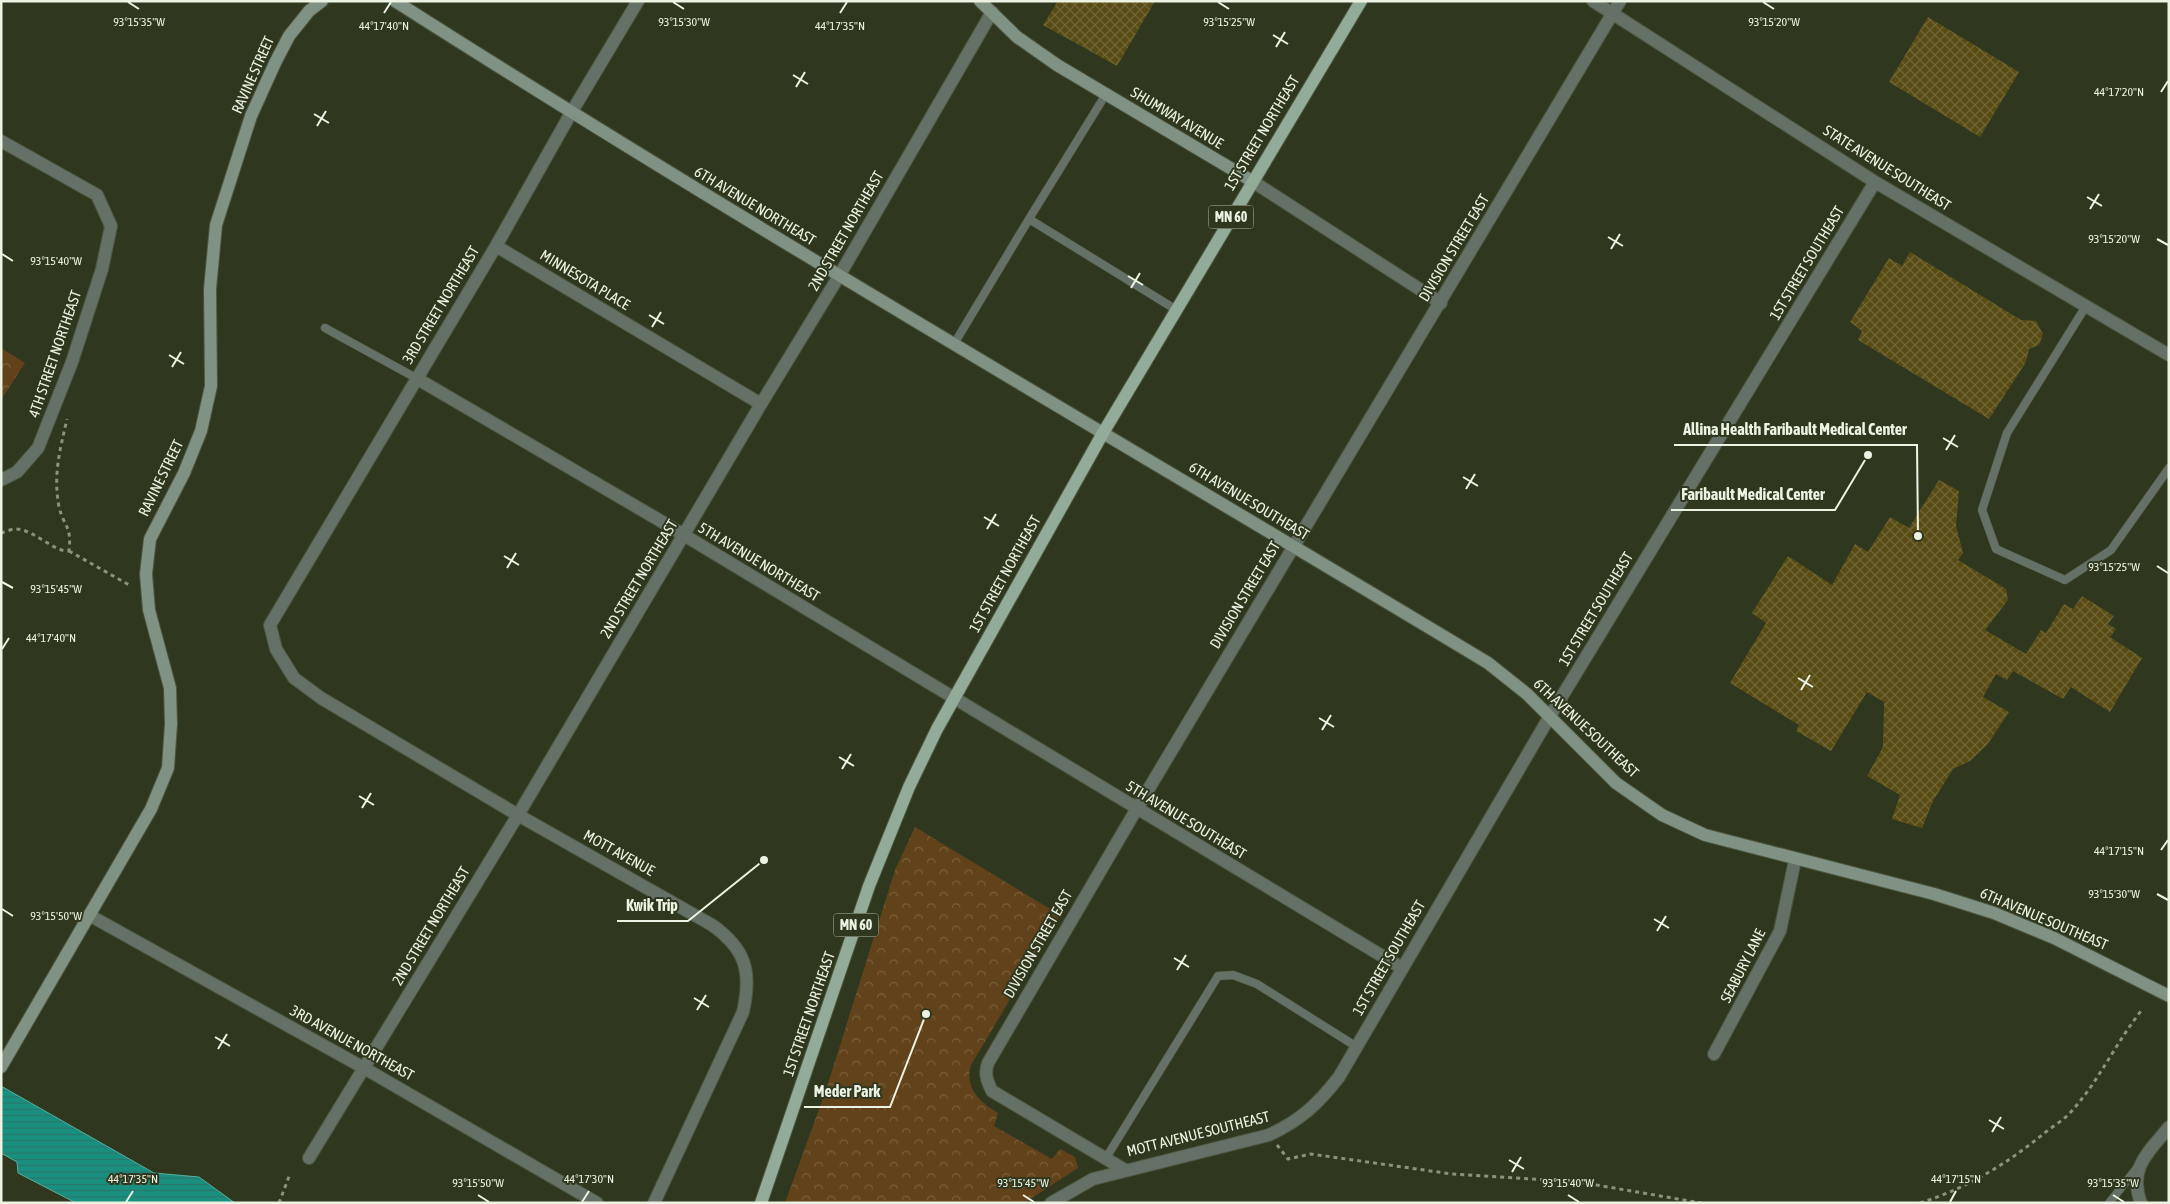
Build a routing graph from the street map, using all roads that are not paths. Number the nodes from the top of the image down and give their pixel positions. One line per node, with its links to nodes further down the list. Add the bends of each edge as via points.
1 (322, 1): 37 (street, RAVINE STREET, via 289,36 275,63 251,116 216,225 210,289 211,386 201,431 184,473 150,538 146,574 149,610 170,688 172,724 168,768 151,809)
2 (395, 1): 11 (street, 6TH AVENUE NORTHEAST)
3 (638, 1): 11 (street, 3RD STREET NORTHEAST)
4 (980, 1): 8 (street, SHUMWAY AVENUE)
5 (1361, 1): 13 (main road, 1ST STREET NORTHEAST / MN 60)
6 (1593, 1): 9 (street, STATE AVENUE SOUTHEAST)
7 (1620, 1): 9 (street, DIVISION STREET EAST)
8 (990, 7): 10 (street, SHUMWAY AVENUE, via 1017,37); 17 (street, 2ND STREET NORTHEAST)
9 (1613, 13): 14 (street, STATE AVENUE SOUTHEAST); 18 (street, DIVISION STREET EAST)
10 (1106, 94): 13 (street, SHUMWAY AVENUE); 15 (lane)
11 (571, 113): 16 (street, 3RD STREET NORTHEAST); 17 (street, 6TH AVENUE NORTHEAST)
12 (1, 141): 28 (street, 4TH STREET NORTHEAST, via 97,195 111,226 102,269 72,362 38,448 17,472)
13 (1252, 181): 18 (street, SHUMWAY AVENUE); 20 (main road, 1ST STREET NORTHEAST / MN 60)
14 (1875, 182): 19 (street, STATE AVENUE SOUTHEAST); 33 (street, 1ST STREET SOUTHEAST)
15 (1029, 219): 20 (lane); 22 (lane)
16 (496, 246): 24 (street, 3RD STREET NORTHEAST); 25 (street, MINNESOTA PLACE)
17 (839, 276): 22 (street, 6TH AVENUE NORTHEAST); 25 (street, 2ND STREET NORTHEAST)
18 (1441, 303): 30 (street, DIVISION STREET EAST)
19 (2086, 306): 23 (street, STATE AVENUE SOUTHEAST); 27 (lane, via 2007,433 1982,510 1996,548 2065,580 2111,550)
20 (1175, 309): 26 (main road, 1ST STREET NORTHEAST / MN 60)
21 (325, 328): 24 (lane)
22 (954, 344): 26 (street, 6TH AVENUE NORTHEAST)
23 (2169, 355)
24 (416, 378): 29 (street, 5TH AVENUE NORTHEAST); 31 (street, 3RD STREET NORTHEAST)
25 (761, 404): 29 (street, 2ND STREET NORTHEAST)
26 (1102, 433): 30 (street, 6TH AVENUE SOUTHEAST); 32 (main road, 1ST STREET NORTHEAST / MN 60)
27 (2169, 468)
28 (1, 480)
29 (684, 536): 32 (street, 5TH AVENUE NORTHEAST); 35 (street, 2ND STREET NORTHEAST)
30 (1293, 546): 33 (street, 6TH AVENUE SOUTHEAST, via 1488,663); 34 (street, DIVISION STREET EAST)
31 (270, 625): 35 (street, MOTT AVENUE, via 276,649 294,678 329,703)
32 (954, 698): 34 (street, 5TH AVENUE SOUTHEAST); 53 (main road, 1ST STREET NORTHEAST / MN 60, via 922,760 880,858)
33 (1550, 716): 36 (street, 6TH AVENUE SOUTHEAST, via 1616,783 1662,815 1705,835); 38 (street, 1ST STREET SOUTHEAST)
34 (1136, 810): 38 (street, 5TH AVENUE SOUTHEAST); 44 (street, DIVISION STREET EAST, via 988,1063)
35 (518, 815): 43 (street, 2ND STREET NORTHEAST); 52 (street, MOTT AVENUE, via 712,925 727,936 746,967 748,990 743,1012)
36 (1795, 860): 39 (street, 6TH AVENUE SOUTHEAST, via 1934,894 1994,913 2071,946); 41 (street, SEABURY LANE, via 1780,931)
37 (89, 915): 42 (street); 43 (street, 3RD AVENUE NORTHEAST)
38 (1402, 968): 40 (street, 1ST STREET SOUTHEAST)
39 (2169, 996)
40 (1357, 1047): 45 (street, 1ST STREET SOUTHEAST, via 1318,1104); 48 (lane, via 1257,984 1232,975 1218,976)
41 (1714, 1054)
42 (1, 1067)
43 (364, 1068): 47 (street, 2ND STREET NORTHEAST); 51 (street, 3RD AVENUE NORTHEAST)
44 (987, 1081): 48 (street, MOTT AVENUE SOUTHEAST, via 992,1091)
45 (1292, 1124): 50 (street, MOTT AVENUE SOUTHEAST, via 1269,1135)
46 (2168, 1128): 49 (street)
47 (309, 1158)
48 (1106, 1158): 50 (street, MOTT AVENUE SOUTHEAST)
49 (2141, 1162): 55 (lane); 56 (street, via 2135,1187)
50 (1126, 1170): 54 (street, via 1092,1179)
51 (597, 1203)
52 (654, 1203)
53 (761, 1203)
54 (1051, 1203)
55 (2109, 1203)
56 (2141, 1203)

